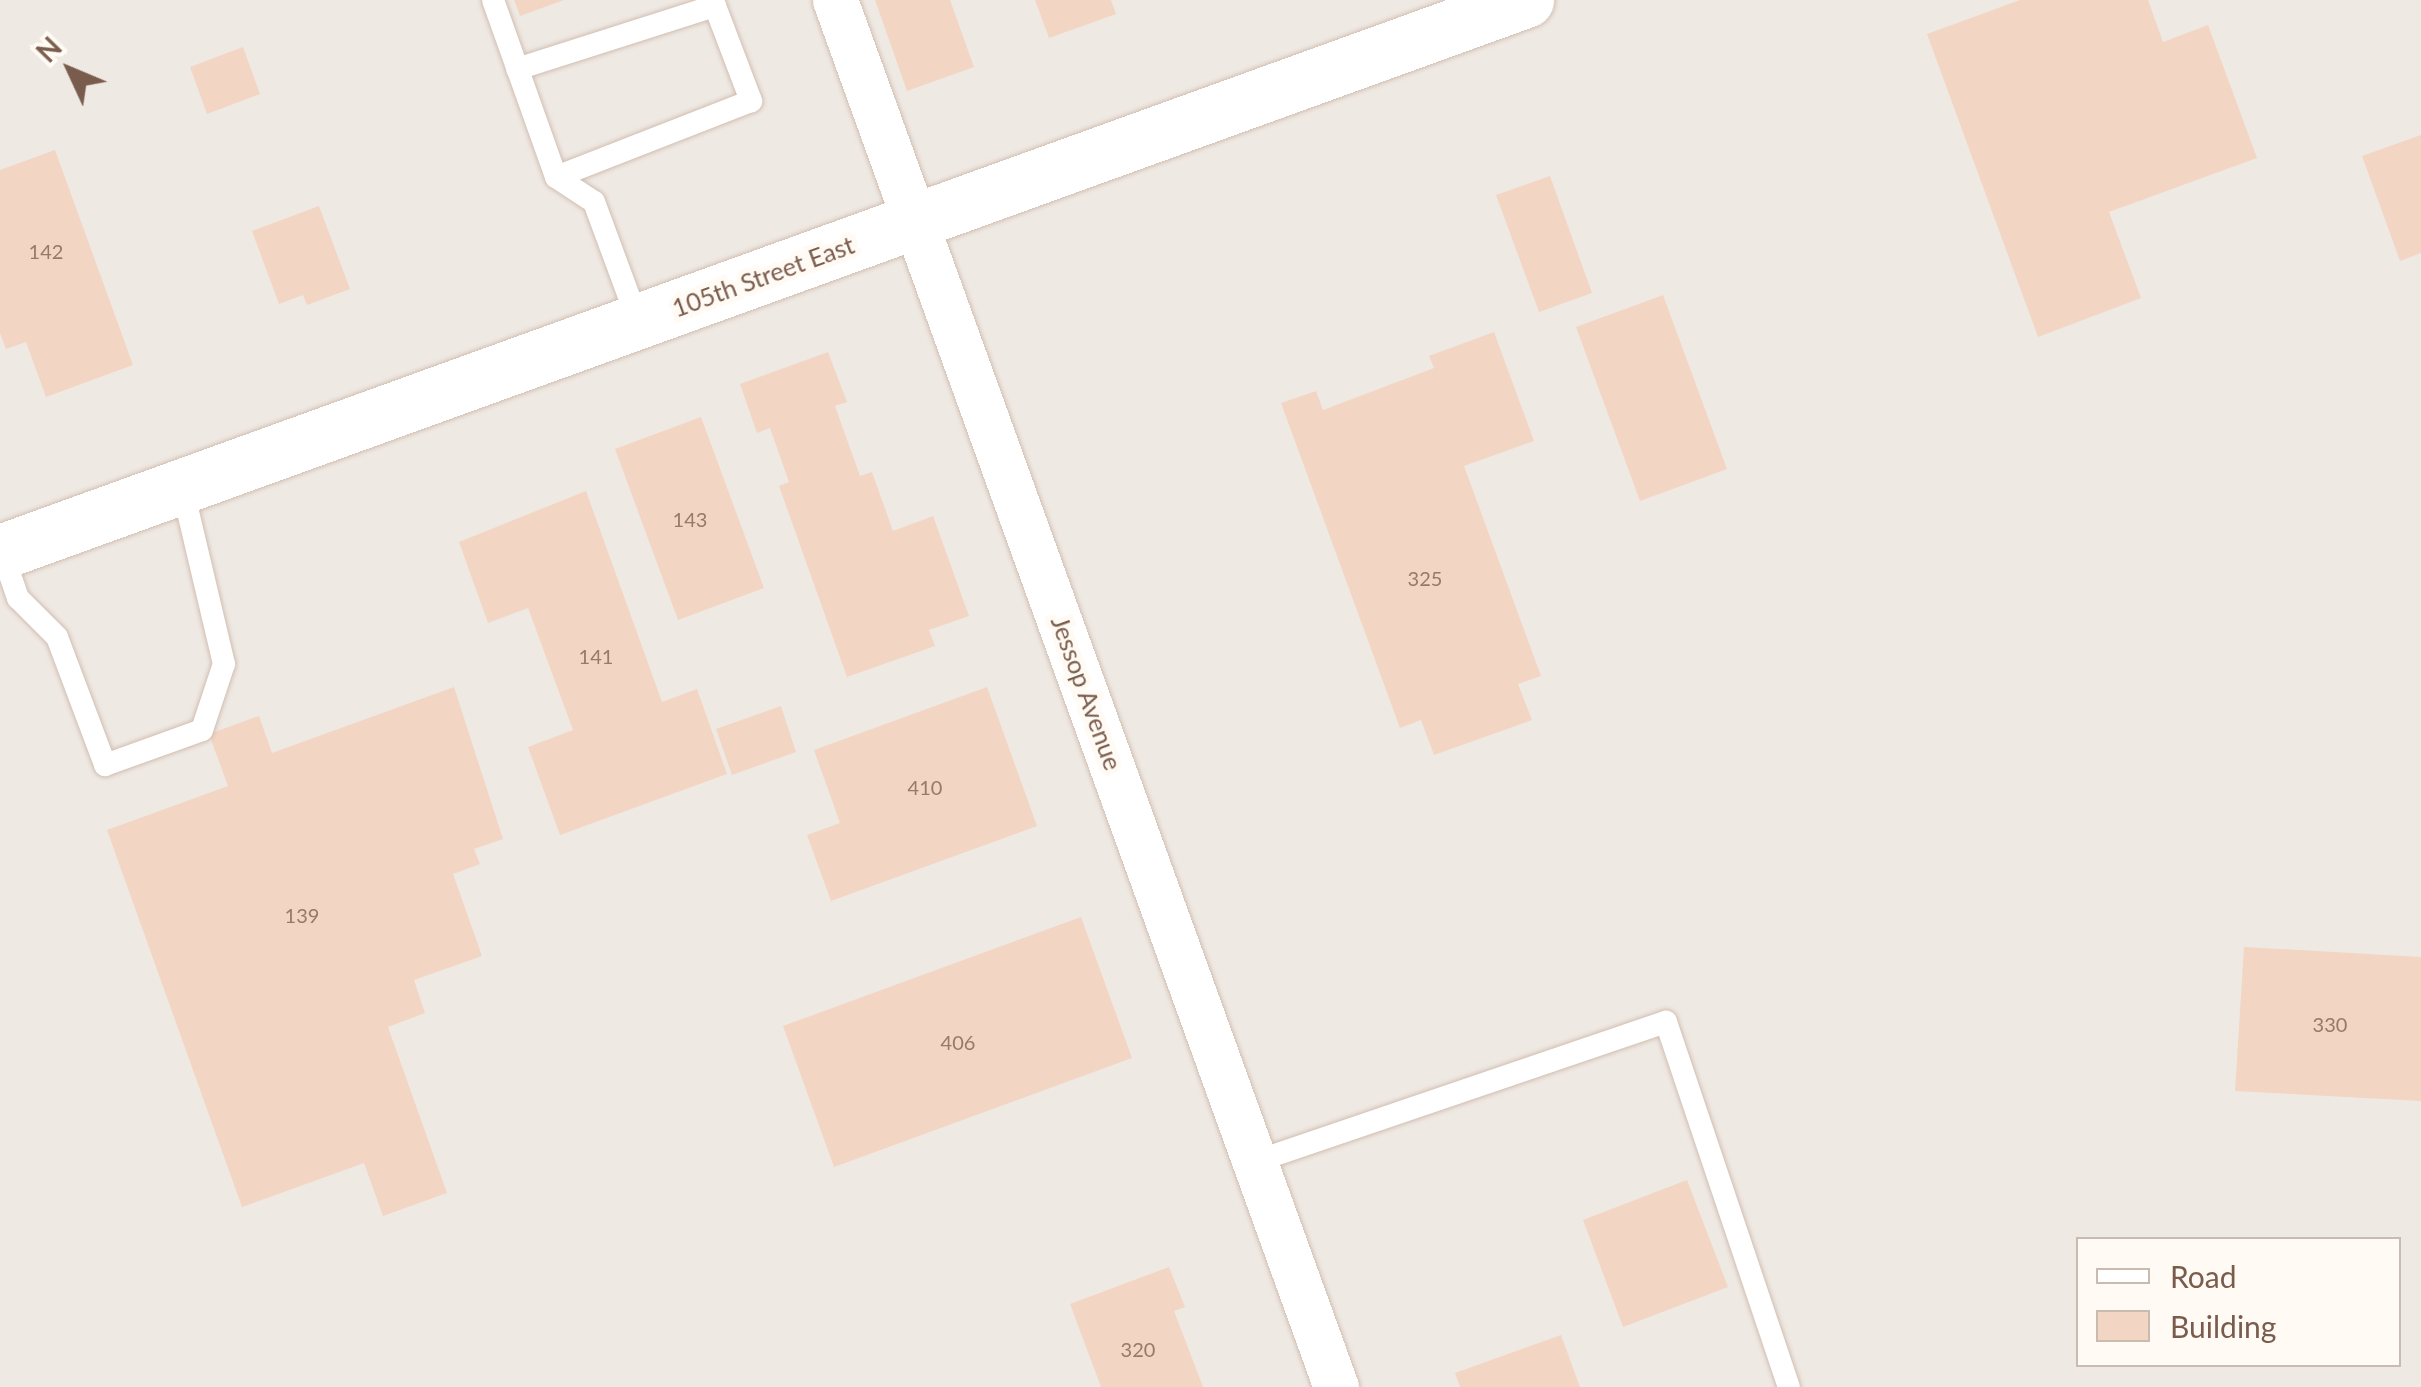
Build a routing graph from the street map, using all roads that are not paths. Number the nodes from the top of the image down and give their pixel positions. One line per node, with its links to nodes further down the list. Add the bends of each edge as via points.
1 (493, 0): 4 (lane)
2 (836, 0): 6 (street, Jessop Avenue)
3 (1526, 0): 6 (street, 105th Street East)
4 (518, 69): 5 (lane); 5 (lane, via 716,6 751,101)
5 (556, 177): 7 (lane, via 594,202)
6 (915, 221): 7 (street, 105th Street East); 10 (street, Jessop Avenue)
7 (638, 321): 8 (street, 105th Street East)
8 (182, 486): 9 (street, 105th Street East); 9 (lane, via 224,664 202,730 105,765 57,637 18,598)
9 (1, 552)
10 (1256, 1161): 11 (street, Jessop Avenue); 12 (lane, via 1666,1022)
11 (1336, 1387)
12 (1790, 1387)

